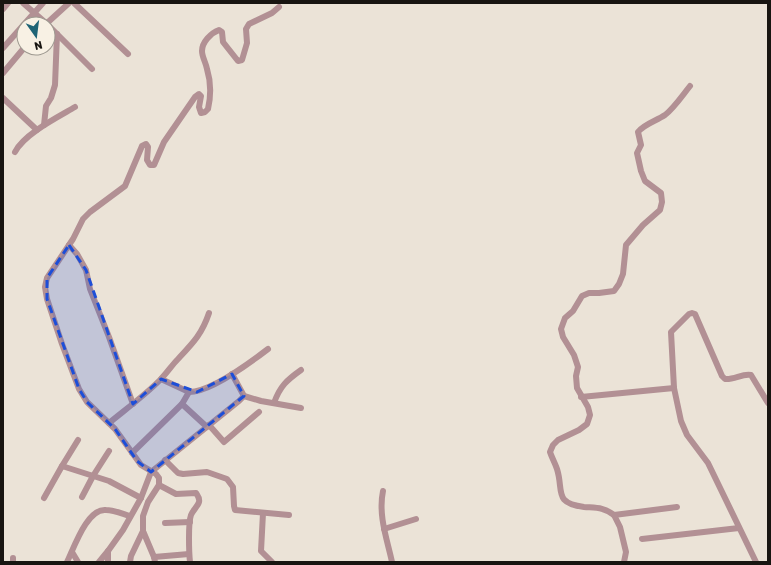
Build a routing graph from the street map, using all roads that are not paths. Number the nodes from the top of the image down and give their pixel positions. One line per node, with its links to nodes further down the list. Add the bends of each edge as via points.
1 (8, 3): 7 (street)
2 (23, 3): 8 (street)
3 (43, 3): 8 (street)
4 (68, 3): 10 (street)
5 (74, 3): 13 (street)
6 (279, 7): 23 (street, via 249,24 242,60 238,61 223,42 222,32 219,30 209,37 203,45 202,52 208,69 208,109 201,112 201,96 199,94 195,97 164,142 154,165 150,165 148,160 148,147 146,144 142,146 125,186 83,219)
7 (3, 9)
8 (34, 13): 9 (street); 12 (street)
9 (38, 16)
10 (55, 16)
11 (57, 34): 15 (street); 20 (street, via 55,85 46,106)
12 (3, 48)
13 (128, 54)
14 (17, 56): 16 (street)
15 (92, 69)
16 (3, 73)
17 (690, 86): 32 (street, via 666,114 641,127 638,132 641,145 637,153 638,164 645,181 661,193 660,210 626,245 623,274 614,291 582,296 573,311 565,318 561,329 578,367 577,388)
18 (3, 98): 21 (street)
19 (75, 107): 20 (street)
20 (44, 125): 21 (street)
21 (38, 130): 22 (street)
22 (15, 152)
23 (69, 245): 35 (street, via 86,270 90,289); 39 (street, via 47,278 47,299 79,389 86,402)
24 (209, 313): 28 (street, via 204,327 192,345)
25 (268, 349): 27 (street)
26 (301, 370): 33 (street, via 286,381)
27 (232, 374): 30 (street, via 197,392); 31 (street)
28 (161, 379): 30 (street); 35 (street)
29 (674, 388): 32 (street); 34 (street, via 671,332 692,313 695,314 725,380 751,375); 61 (street, via 681,421 687,435 708,463)
30 (189, 392): 36 (street)
31 (244, 396): 33 (street); 40 (street)
32 (581, 397): 55 (street, via 590,415 587,424 558,440 550,452 557,470 560,494 563,500 574,505 600,508)
33 (274, 403): 37 (street)
34 (768, 403)
35 (133, 404): 39 (street)
36 (182, 404): 40 (street); 43 (street)
37 (301, 408)
38 (259, 412): 40 (street, via 224,442)
39 (109, 423): 43 (street)
40 (208, 426): 44 (street)
41 (78, 440): 45 (street)
42 (109, 451): 47 (street)
43 (132, 453): 46 (street, via 141,465)
44 (166, 460): 46 (street); 54 (street, via 183,474 208,472 227,479 233,487 235,510)
45 (62, 466): 47 (street); 50 (street)
46 (151, 472): 48 (street, via 156,474); 52 (street)
47 (93, 476): 51 (street); 52 (street, via 109,481)
48 (159, 485): 59 (street, via 176,494 196,493 199,503); 63 (street, via 143,516)
49 (382, 491): 62 (street)
50 (44, 498)
51 (82, 498)
52 (140, 498): 57 (street)
53 (677, 507): 55 (street)
54 (263, 513): 56 (street); 75 (street, via 261,551)
55 (614, 514): 77 (street, via 626,552)
56 (289, 515)
57 (130, 516): 65 (street); 66 (street, via 105,509 96,512 89,518)
58 (416, 519): 62 (street)
59 (190, 522): 60 (street); 67 (street)
60 (165, 523)
61 (739, 528): 64 (street); 78 (street)
62 (384, 529): 76 (street)
63 (143, 531): 68 (street); 73 (street)
64 (642, 539)
65 (108, 551): 71 (street); 72 (street)
66 (72, 552): 69 (street); 70 (street)
67 (189, 554): 68 (street); 74 (street)
68 (155, 560)
69 (67, 562)
70 (78, 562)
71 (99, 562)
72 (108, 562)
73 (130, 562)
74 (190, 562)
75 (272, 562)
76 (392, 562)
77 (624, 562)
78 (756, 562)

